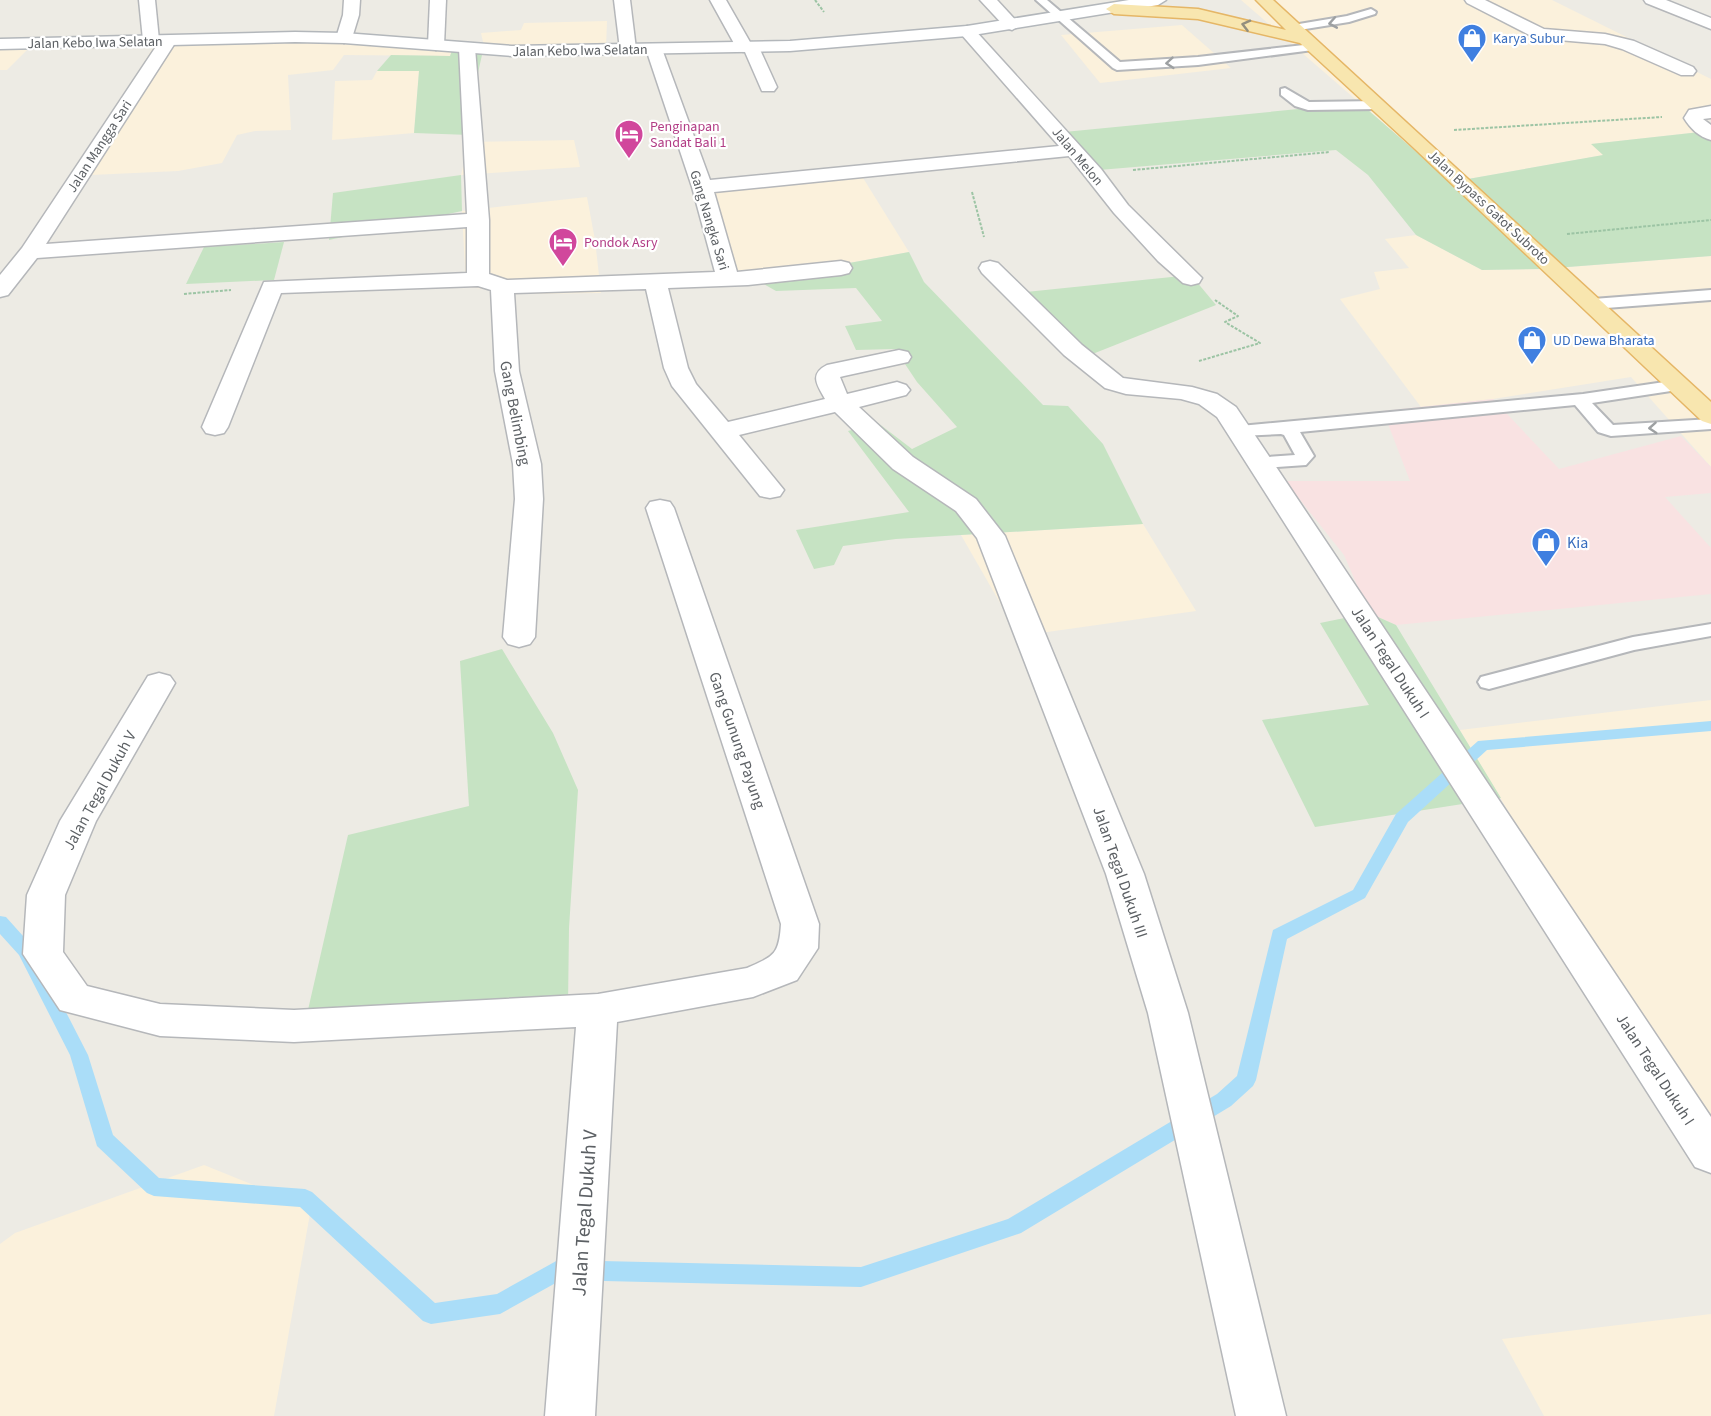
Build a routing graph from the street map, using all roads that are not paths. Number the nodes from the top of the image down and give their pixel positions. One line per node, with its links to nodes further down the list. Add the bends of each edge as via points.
1 (147, 0): 20 (street)
2 (352, 0): 19 (street)
3 (438, 0): 22 (street)
4 (622, 0): 25 (street)
5 (718, 0): 23 (street)
6 (988, 0): 16 (street)
7 (1158, 0): 12 (street, Jalan Kebo Iwa Selatan)
8 (1264, 0): 18 (main road, Jalan Bypass Gatot Subroto)
9 (1473, 0): 27 (street, via 1541,34 1605,39)
10 (1652, 0): 15 (street)
11 (1041, 1): 14 (lane)
12 (1114, 9): 14 (street, Jalan Kebo Iwa Selatan); 18 (main road, one-way to 12, via 1198,14)
13 (1371, 12): 18 (lane, one-way to 18)
14 (1060, 18): 16 (street, Jalan Kebo Iwa Selatan); 18 (lane, one-way to 14, via 1249,53 1198,61 1117,66)
15 (1711, 24)
16 (1012, 25): 17 (street, Jalan Kebo Iwa Selatan)
17 (967, 31): 23 (street, Jalan Kebo Iwa Selatan, via 844,43); 33 (street, Jalan Melon)
18 (1303, 38): 30 (main road, Jalan Bypass Gatot Subroto)
19 (344, 39): 20 (street, Jalan Kebo Iwa Selatan); 22 (street, Jalan Kebo Iwa Selatan)
20 (160, 40): 21 (street, Jalan Kebo Iwa Selatan); 36 (street, Jalan Mangga Sari)
21 (0, 44)
22 (436, 45): 24 (street, Jalan Kebo Iwa Selatan)
23 (747, 47): 26 (street, Jalan Kebo Iwa Selatan); 28 (street)
24 (467, 48): 25 (street, Jalan Kebo Iwa Selatan); 35 (street, Gang Belimbing)
25 (628, 49): 26 (street, Jalan Kebo Iwa Selatan)
26 (654, 49): 34 (street, Gang Nangka Sari)
27 (1687, 71)
28 (768, 87)
29 (1285, 92): 30 (lane, via 1308,106)
30 (1379, 105): 45 (main road, Jalan Bypass Gatot Subroto)
31 (1704, 113): 32 (street, via 1693,118)
32 (1711, 134)
33 (1074, 150): 34 (street); 39 (street, Jalan Melon, via 1134,222)
34 (702, 187): 40 (street, Gang Nangka Sari)
35 (478, 220): 36 (street); 41 (street, Gang Belimbing)
36 (30, 252): 43 (street, Jalan Mangga Sari)
37 (841, 268): 40 (street)
38 (990, 268): 56 (street, Jalan Tegal Dukuh I, via 1073,350 1114,382 1208,399 1227,412)
39 (1191, 278)
40 (728, 279): 42 (street, Gang Nangka Sari)
41 (490, 283): 42 (street, Gang Nangka Sari); 53 (street, via 272,287); 61 (street, Gang Belimbing, via 528,475)
42 (656, 283): 55 (street, via 676,368 685,386)
43 (0, 290)
44 (1711, 295): 45 (lane)
45 (1593, 304): 47 (main road, Jalan Bypass Gatot Subroto)
46 (898, 357): 50 (street, via 828,374 828,382)
47 (1678, 385): 49 (lane); 51 (main road, Jalan Bypass Gatot Subroto)
48 (897, 390): 50 (street)
49 (1583, 399): 52 (lane, one-way to 49, via 1611,431 1604,428); 54 (lane)
50 (840, 403): 55 (street); 67 (street, Jalan Tegal Dukuh III, via 903,463 966,505 991,536 1125,874 1155,971)
51 (1711, 416)
52 (1711, 424)
53 (214, 427)
54 (1284, 428): 56 (lane); 57 (lane, via 1291,432 1305,456 1300,461)
55 (722, 431): 58 (street)
56 (1240, 431): 57 (street, Jalan Tegal Dukuh I)
57 (1262, 462): 65 (street, Jalan Tegal Dukuh I)
58 (770, 490)
59 (660, 508): 64 (street, Gang Gunung Payung, via 800,924 800,948 783,969 753,982)
60 (1711, 630): 62 (lane, via 1633,644)
61 (519, 637)
62 (1489, 682)
63 (159, 683): 64 (street, Jalan Tegal Dukuh V, via 78,821 46,895 43,954 74,999 160,1020 294,1026)
64 (598, 1010): 66 (street, Jalan Tegal Dukuh V)
65 (1711, 1154)
66 (570, 1416)
67 (1261, 1416)

